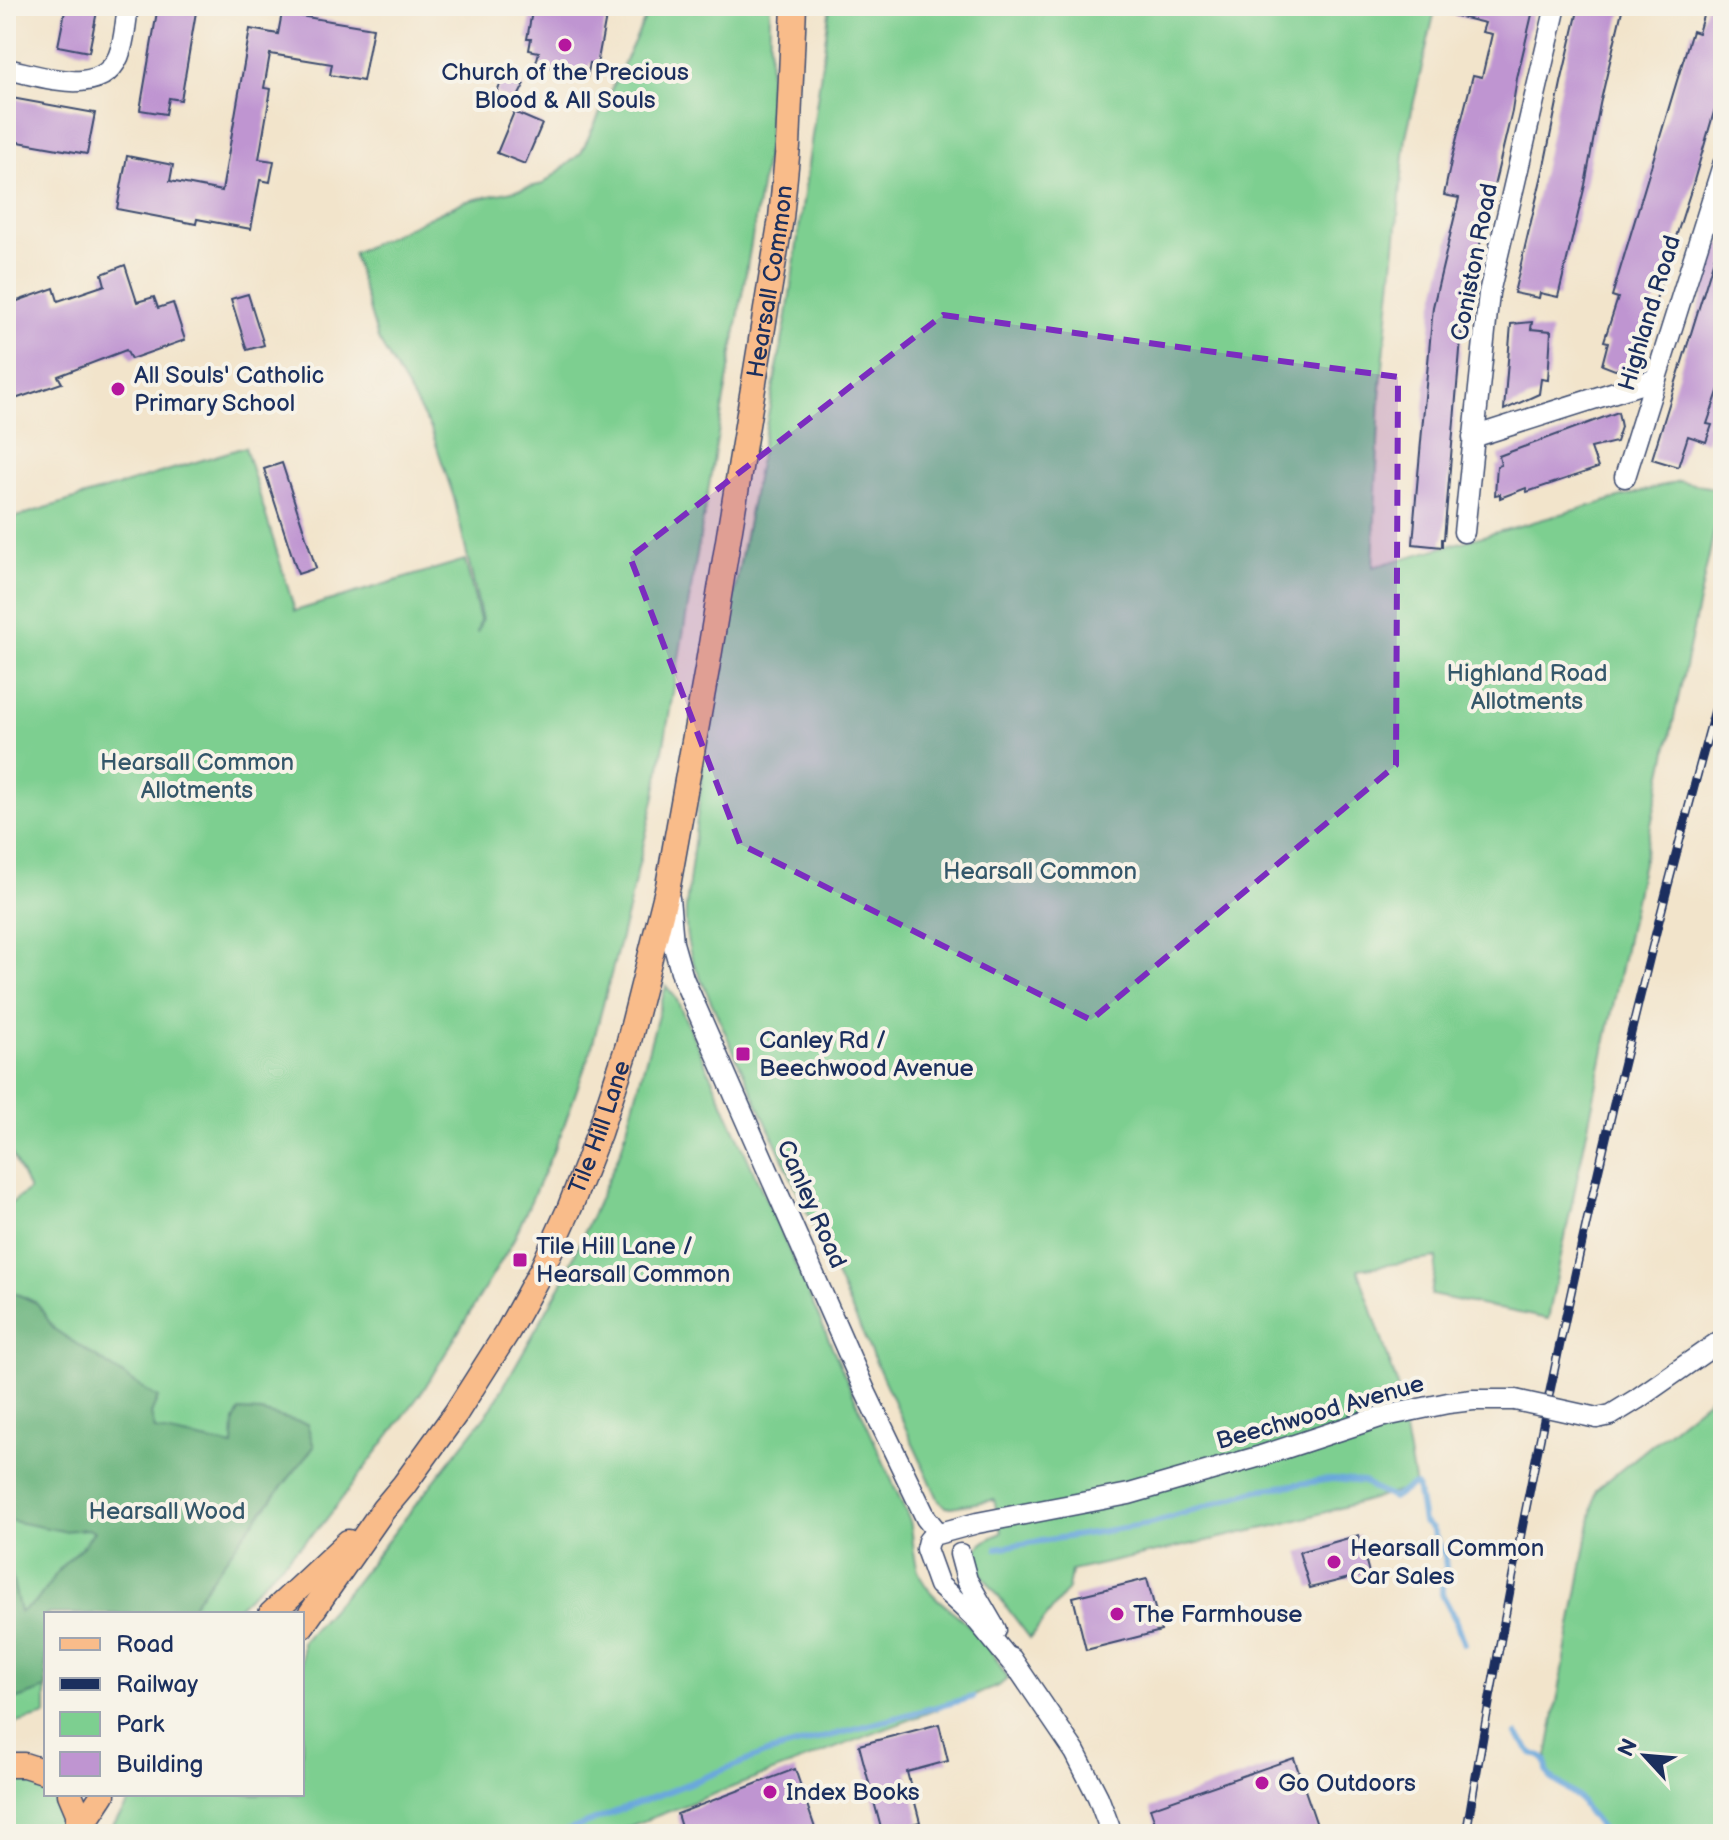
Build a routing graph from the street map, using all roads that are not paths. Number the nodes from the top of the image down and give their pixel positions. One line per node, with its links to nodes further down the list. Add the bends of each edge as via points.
1 (128, 6): 4 (street, via 121,50 103,76 70,81)
2 (794, 6): 10 (main road, Hearsall Common, via 781,218)
3 (1556, 6): 7 (street, Coniston Road, via 1489,293)
4 (6, 69)
5 (1723, 165): 6 (street, Highland Road)
6 (1656, 379): 7 (street); 8 (street, Highland Road)
7 (1473, 437): 9 (street, Coniston Road)
8 (1625, 477)
9 (1464, 532)
10 (668, 886): 12 (main road, Tile Hill Lane, via 628,1045 599,1133 542,1269 456,1413); 13 (street, Canley Road, via 673,943 683,978 866,1393 926,1518)
11 (1723, 1339): 13 (street, Beechwood Avenue, bridge, via 1611,1415 1597,1418 1515,1400 1448,1403 1380,1417 1129,1494 1006,1518)
12 (383, 1510): 15 (main road, Tile Hill Lane); 16 (main road, Tile Hill Lane)
13 (952, 1542): 14 (street, via 954,1563); 14 (street, via 931,1538); 17 (street, Canley Road)
14 (931, 1561): 17 (street, Canley Road, via 939,1585)
15 (273, 1612)
16 (304, 1623)
17 (1017, 1669): 24 (street, Canley Road, via 1075,1752)
18 (44, 1755): 19 (main road)
19 (8, 1765): 20 (main road)
20 (44, 1771)
21 (71, 1796): 23 (main road)
22 (102, 1796): 23 (main road)
23 (78, 1833)
24 (1112, 1834)

